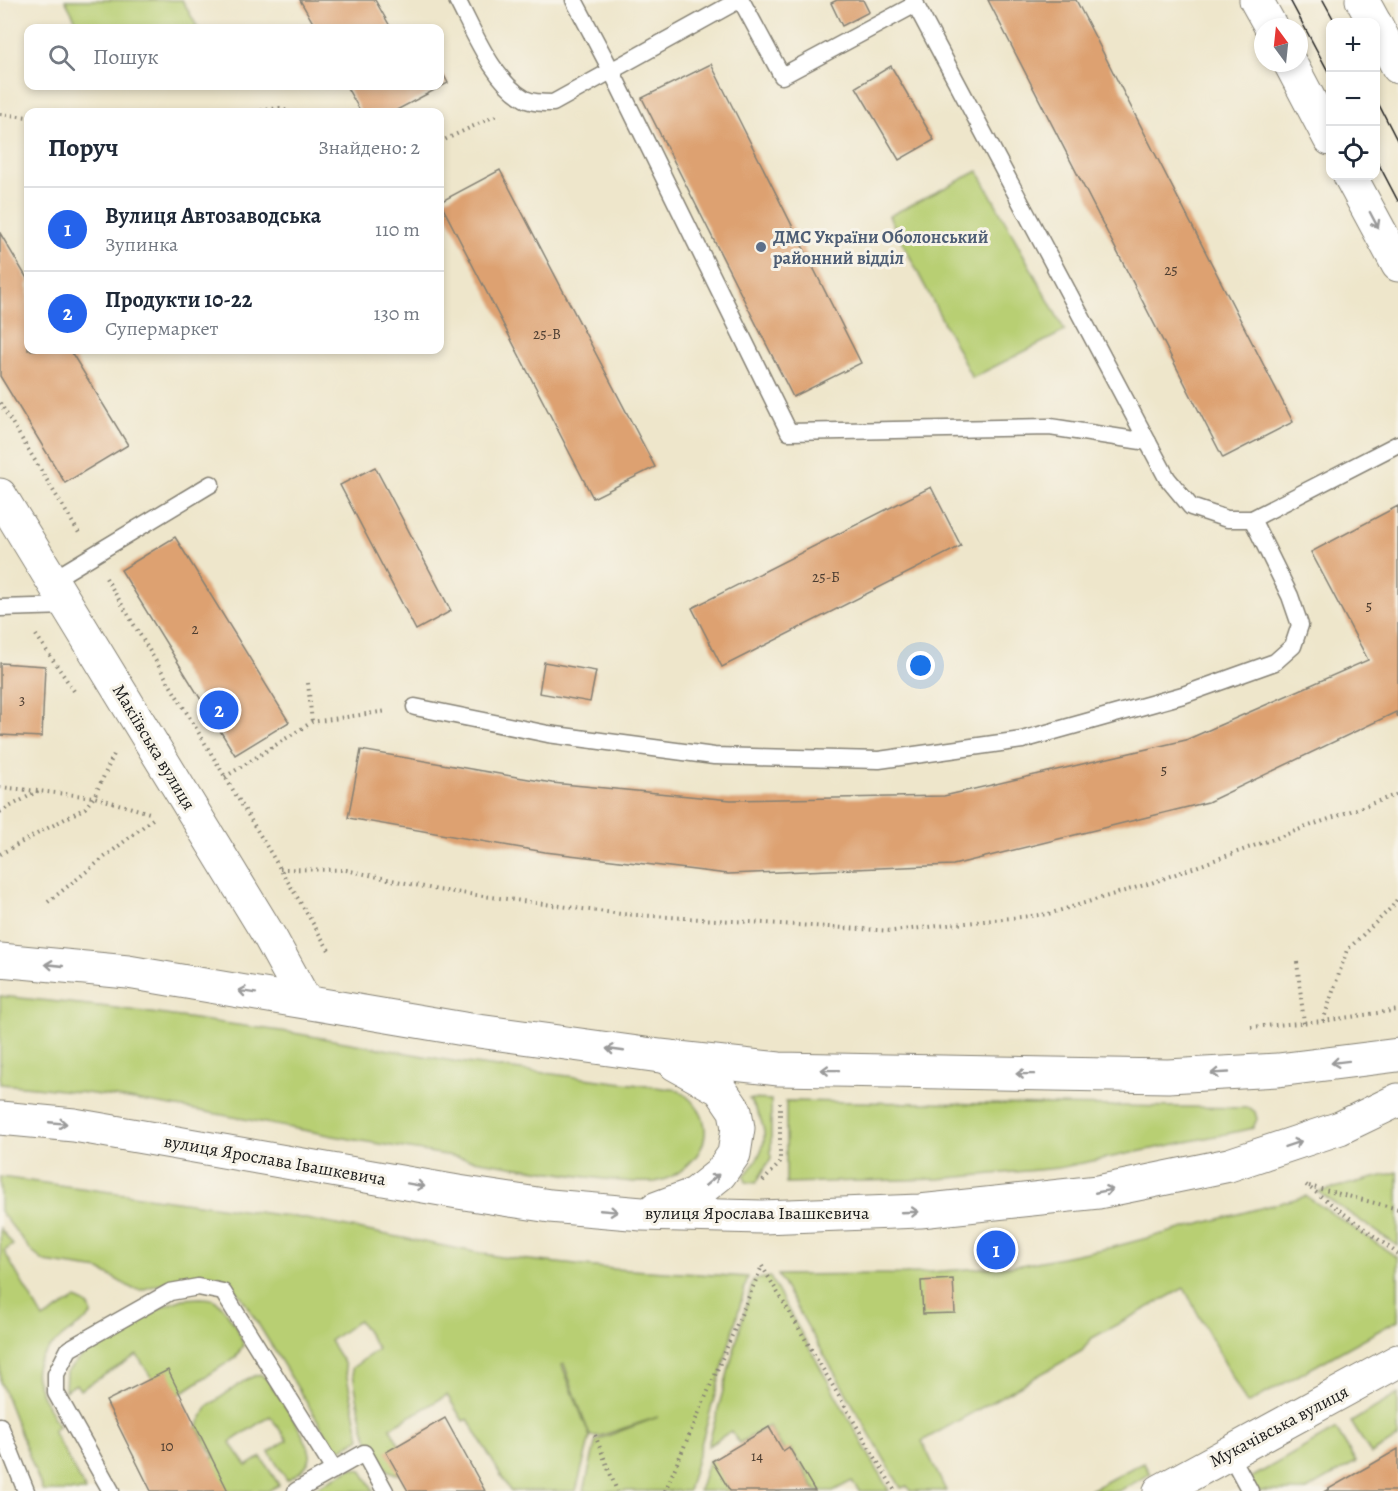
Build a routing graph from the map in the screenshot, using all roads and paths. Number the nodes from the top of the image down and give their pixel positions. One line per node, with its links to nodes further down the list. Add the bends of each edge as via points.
1 (458, 0): 13 (lane, via 504,82)
2 (574, 0): 11 (lane)
3 (740, 0): 6 (lane, via 782,75); 11 (lane)
4 (1256, 0): 7 (main road)
5 (1362, 0): 8 (main road)
6 (915, 2): 21 (lane)
7 (1266, 18)
8 (1372, 18)
9 (1380, 33): 10 (main road)
10 (1398, 67)
11 (611, 70): 13 (lane, via 552,104); 21 (lane, via 789,432 1050,427)
12 (1295, 72): 16 (main road)
13 (527, 101): 17 (path)
14 (0, 114): 15 (path)
15 (24, 117)
16 (1326, 131)
17 (444, 140)
18 (1352, 180): 19 (main road, one-way to 19)
19 (1398, 265)
20 (0, 403): 26 (path)
21 (1148, 442): 25 (lane, via 1167,478 1191,507 1227,519)
22 (1398, 444): 25 (lane)
23 (211, 484): 26 (lane)
24 (0, 495): 27 (main road, Макіївська вулиця)
25 (1252, 519): 30 (lane, via 1300,625 1293,646 1275,662 1183,694 1022,740 879,760 714,756 548,734)
26 (92, 555): 27 (lane); 33 (path)
27 (60, 593): 28 (lane); 46 (main road, Макіївська вулиця)
28 (0, 608)
29 (308, 683): 31 (path)
30 (415, 707): 31 (path)
31 (312, 722): 33 (path)
32 (115, 752): 37 (path)
33 (225, 777): 40 (path)
34 (0, 787): 35 (path)
35 (39, 790): 37 (path); 38 (path)
36 (1398, 794): 40 (path, via 1151,883 1048,914 893,931 621,914 438,890 346,870)
37 (94, 797): 39 (path, via 85,808); 42 (path, via 157,815)
38 (0, 812)
39 (0, 854)
40 (280, 869): 43 (path)
41 (1398, 898): 48 (path, via 1347,950)
42 (48, 902)
43 (330, 952)
44 (0, 960): 46 (main road, one-way to 44, via 128,972)
45 (1297, 962): 49 (path)
46 (305, 1001): 52 (main road, one-way to 46, via 464,1029)
47 (1398, 1011): 48 (path)
48 (1323, 1021): 49 (path)
49 (1304, 1023): 50 (path)
50 (1251, 1027)
51 (1398, 1055): 52 (main road, one-way to 52, via 1278,1070 1168,1076 779,1069)
52 (660, 1056): 58 (main road, one-way to 52, via 695,1194 720,1174 734,1154 738,1128 735,1111 720,1089)
53 (780, 1099): 56 (path, via 780,1163)
54 (1398, 1100): 58 (main road, вулиця Ярослава Івашкевича, one-way to 54, via 762,1217 920,1211 1098,1192 1229,1165 1340,1128)
55 (0, 1118): 58 (main road, вулиця Ярослава Івашкевича, one-way to 58, via 74,1125 550,1206)
56 (761, 1183)
57 (1398, 1209): 59 (path, via 1306,1185)
58 (642, 1214)
59 (1398, 1254)
60 (1398, 1361): 63 (main road, Мукачівська вулиця)
61 (0, 1426): 65 (lane)
62 (595, 1435): 69 (path)
63 (1229, 1452): 72 (main road, Мукачівська вулиця); 73 (lane)
64 (334, 1470): 66 (lane, via 223,1292 198,1287 170,1292 69,1349 56,1374 56,1393); 67 (lane); 68 (lane, via 364,1454)
65 (26, 1491)
66 (111, 1491)
67 (296, 1491)
68 (386, 1491)
69 (617, 1491)
70 (665, 1491): 71 (path, via 762,1266)
71 (895, 1491)
72 (1160, 1491)
73 (1250, 1491)

